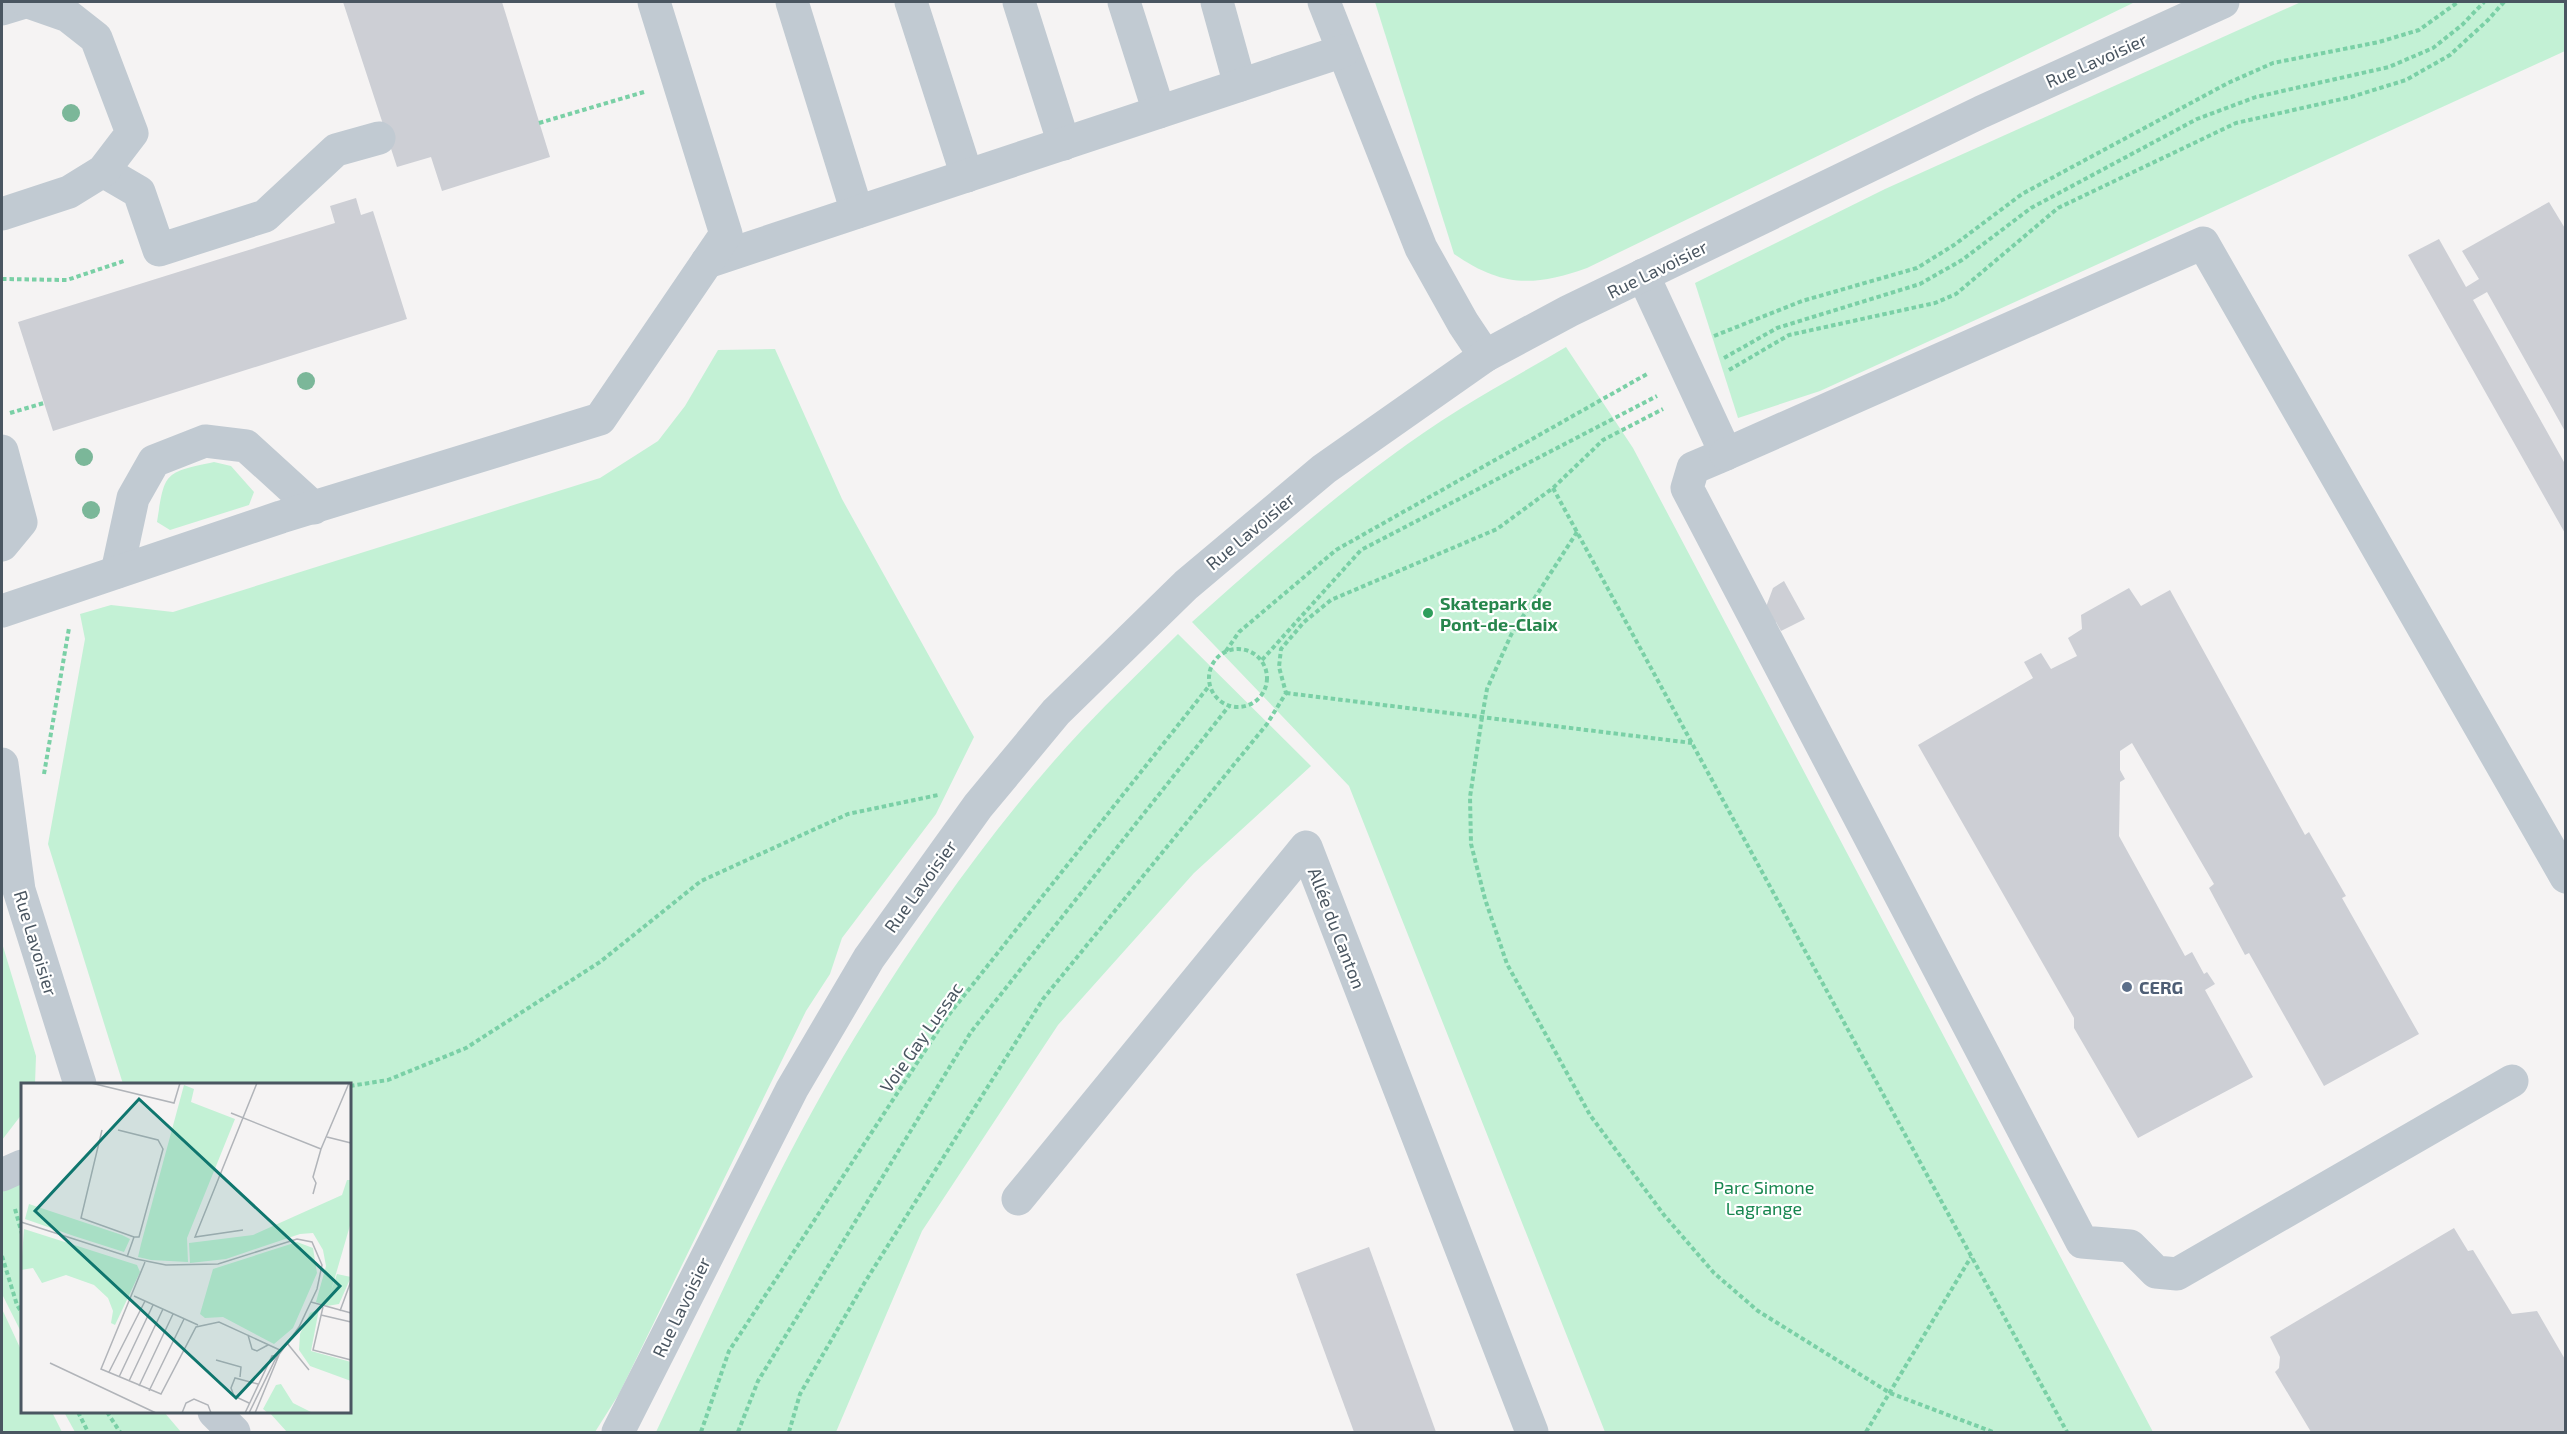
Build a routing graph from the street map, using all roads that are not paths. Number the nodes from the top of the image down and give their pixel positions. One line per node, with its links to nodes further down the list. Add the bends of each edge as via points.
1 (26, 2): 10 (street); 16 (street, via 68,16 96,38 132,133)
2 (654, 2): 20 (street, via 726,234)
3 (792, 2): 18 (street)
4 (911, 2): 17 (street)
5 (1018, 2): 15 (street)
6 (1124, 2): 13 (street)
7 (1216, 2): 12 (street)
8 (1324, 2): 11 (street)
9 (2223, 2): 21 (street, Rue Lavoisier, via 1981,112)
10 (2, 9)
11 (1343, 51): 12 (street); 22 (street, via 1421,248)
12 (1240, 85): 13 (street)
13 (1159, 112): 15 (street)
14 (379, 138): 16 (street, via 336,150 265,216 159,250 139,192)
15 (1064, 144): 17 (street)
16 (102, 171): 19 (street, via 69,192)
17 (967, 176): 18 (street)
18 (857, 212): 20 (street)
19 (2, 214)
20 (707, 262): 25 (street, via 600,419)
21 (1644, 275): 22 (street, Rue Lavoisier); 24 (street)
22 (1485, 356): 38 (street, Rue Lavoisier, via 1324,469 1186,585 1056,712 978,806 869,958 792,1089)
23 (2, 451): 26 (street, via 21,522)
24 (1726, 454): 30 (street, via 2203,243); 31 (street, via 1693,468 1687,488 2082,1242 2130,1246 2156,1272 2177,1274)
25 (314, 507): 27 (street); 27 (street, via 246,446 205,441 154,461 133,498)
26 (2, 545)
27 (117, 572): 28 (street)
28 (2, 611)
29 (2, 764): 32 (street, Rue Lavoisier, via 19,890)
30 (2565, 877)
31 (2512, 1080)
32 (80, 1083)
33 (21, 1166): 34 (street)
34 (2, 1175)
35 (1018, 1199): 39 (street, Allée du Canton, via 1306,847)
36 (215, 1413): 37 (street)
37 (234, 1432)
38 (618, 1432)
39 (1532, 1432)

